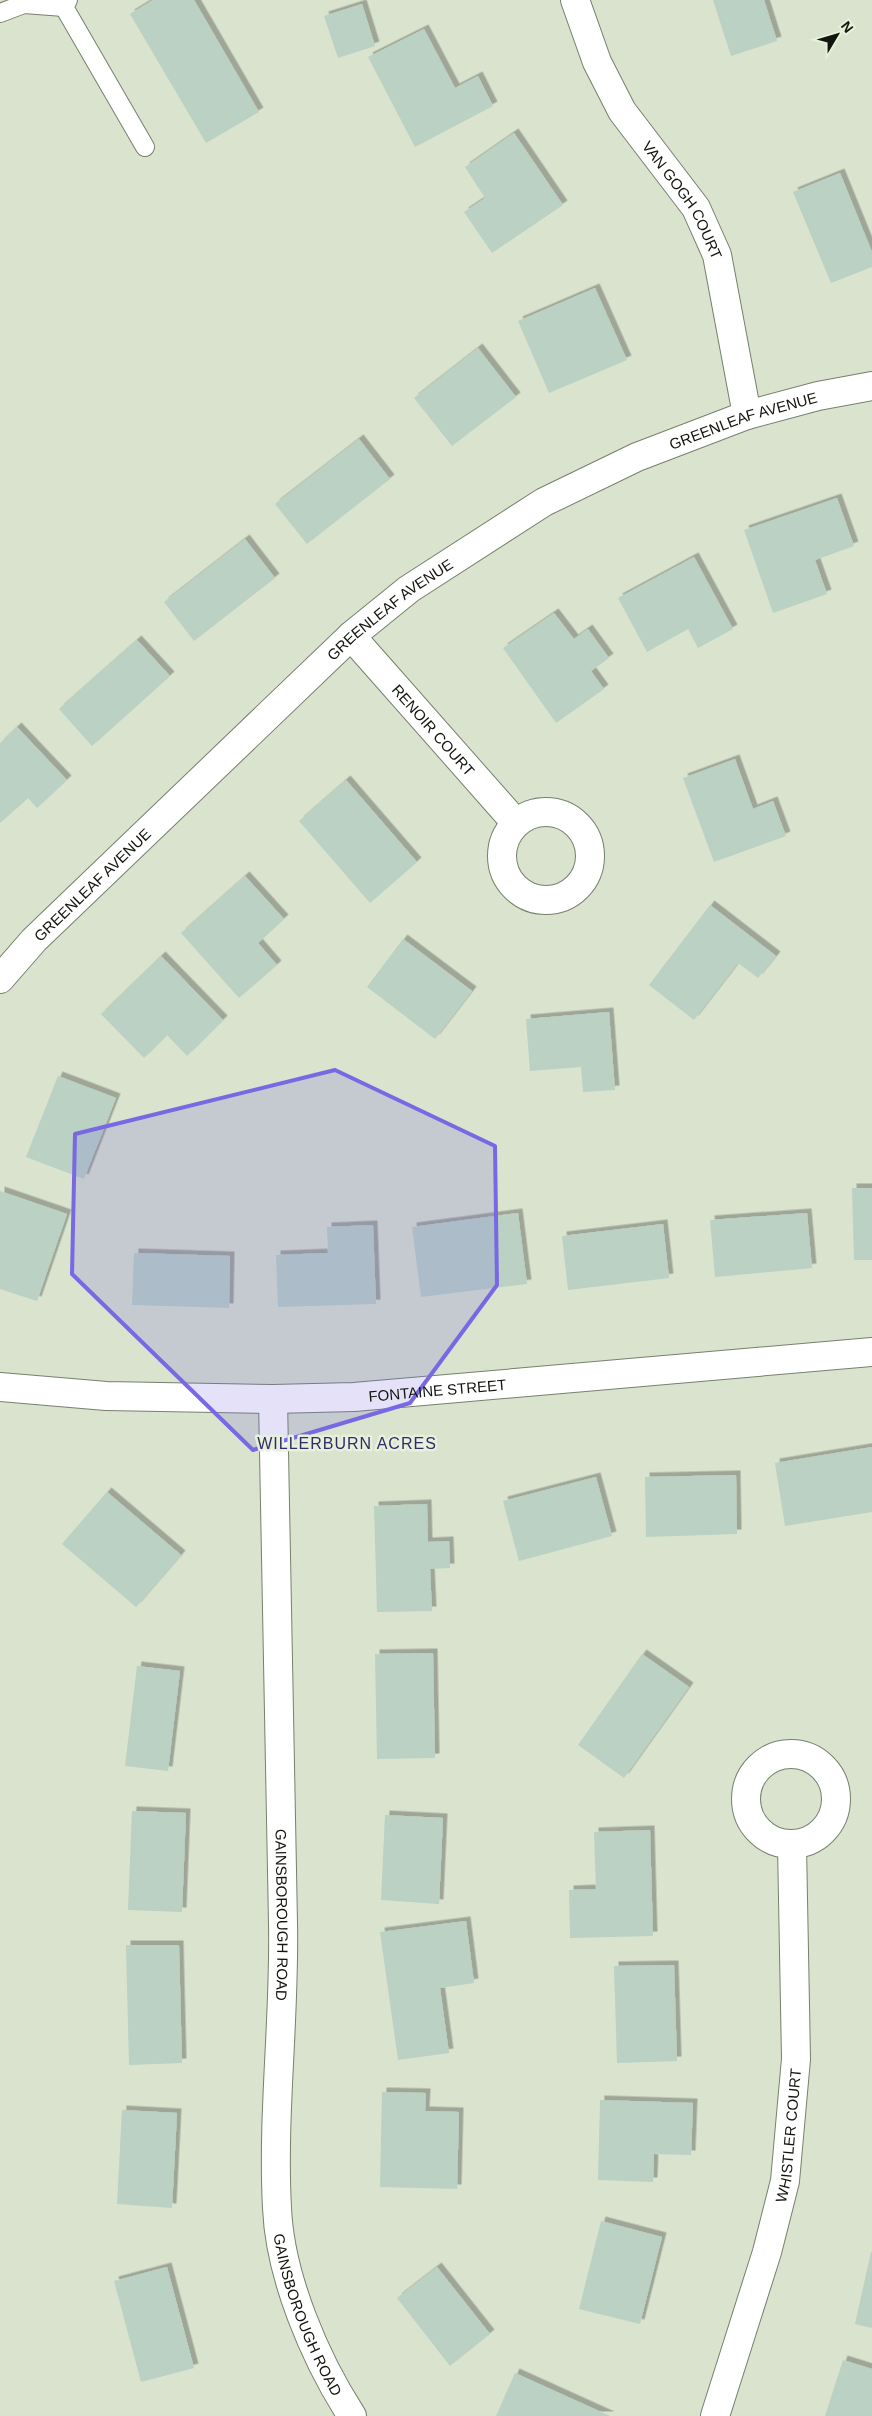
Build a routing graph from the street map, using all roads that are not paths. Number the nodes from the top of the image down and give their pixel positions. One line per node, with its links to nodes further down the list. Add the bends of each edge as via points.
1 (575, 0): 6 (street, VAN GOGH COURT, via 597,62 622,111 696,208 716,255)
2 (66, 3): 3 (lane, via 24,4); 4 (lane)
3 (0, 13)
4 (145, 147)
5 (872, 386): 6 (street, GREENLEAF AVENUE)
6 (747, 415): 7 (street, GREENLEAF AVENUE, via 637,457 544,502 410,589)
7 (352, 636): 8 (street, RENOIR COURT); 9 (street, GREENLEAF AVENUE, via 34,940)
8 (516, 823)
9 (0, 979)
10 (872, 1352): 12 (street, FONTAINE STREET, via 354,1397)
11 (0, 1387): 12 (street, FONTAINE STREET, via 106,1396)
12 (273, 1398): 14 (street, GAINSBOROUGH ROAD, via 284,1958 277,2210 299,2308 316,2353)
13 (792, 1845): 15 (street, WHISTLER COURT, via 796,2059 785,2181 767,2252)
14 (352, 2416)
15 (716, 2416)

